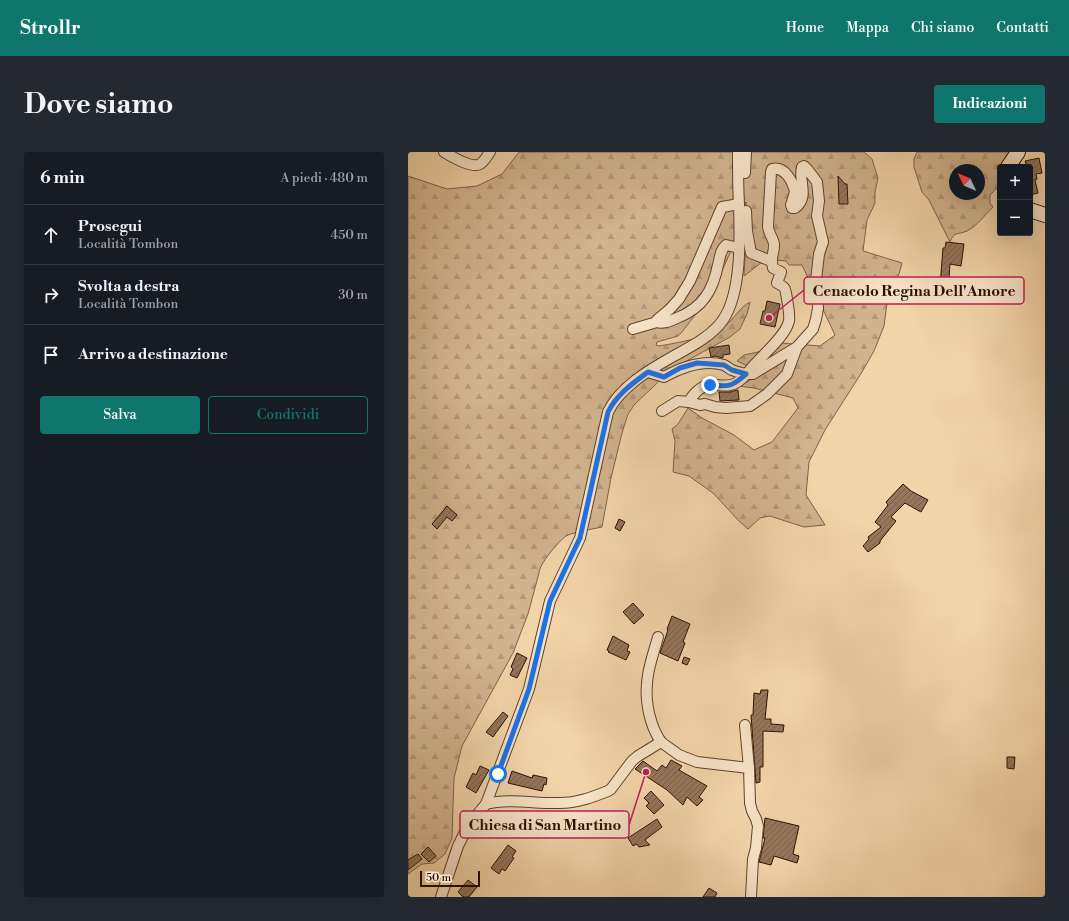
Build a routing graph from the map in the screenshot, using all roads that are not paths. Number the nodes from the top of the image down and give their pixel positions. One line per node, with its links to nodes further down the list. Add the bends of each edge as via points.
1 (444, 152): 2 (street, via 476,166)
2 (490, 152)
3 (738, 152): 7 (street)
4 (746, 152): 11 (street, via 746,220 749,245 752,254)
5 (1018, 152): 6 (street)
6 (1010, 164)
7 (739, 204): 10 (street); 12 (street, via 722,207 690,281 679,299 656,320)
8 (1033, 211): 9 (street)
9 (1045, 215)
10 (740, 248): 12 (street, via 726,245 724,247 710,291 701,303 680,318); 15 (street, via 733,297 729,311 722,321 697,343)
11 (770, 261): 14 (street, via 774,246 768,226 772,169 783,171 788,177 795,190 791,205 795,208 799,205 804,192 801,172 804,166 817,182 818,216 823,242 816,280 816,319 813,329); 16 (street, via 773,268 781,272 777,283 786,288 789,320 783,333)
12 (657, 322): 13 (street)
13 (633, 329)
14 (797, 348): 16 (street, via 754,374); 17 (street, via 787,374 750,406 726,408)
15 (648, 372): 16 (street, via 664,377 680,368 697,363 724,365); 23 (street, via 622,392 608,412 580,538 550,601 529,689)
16 (746, 374): 17 (street, via 730,385 704,386 690,398)
17 (689, 402): 18 (street, via 678,401)
18 (662, 411)
19 (658, 637): 21 (street, via 647,681 647,692 653,727)
20 (745, 725): 22 (street)
21 (661, 742): 22 (street, via 679,755 697,762); 23 (street, via 632,761 611,790 570,802 499,801)
22 (748, 768): 25 (street, via 750,803 758,826)
23 (486, 804): 24 (street, via 472,821 458,846)
24 (441, 897)
25 (751, 897)

